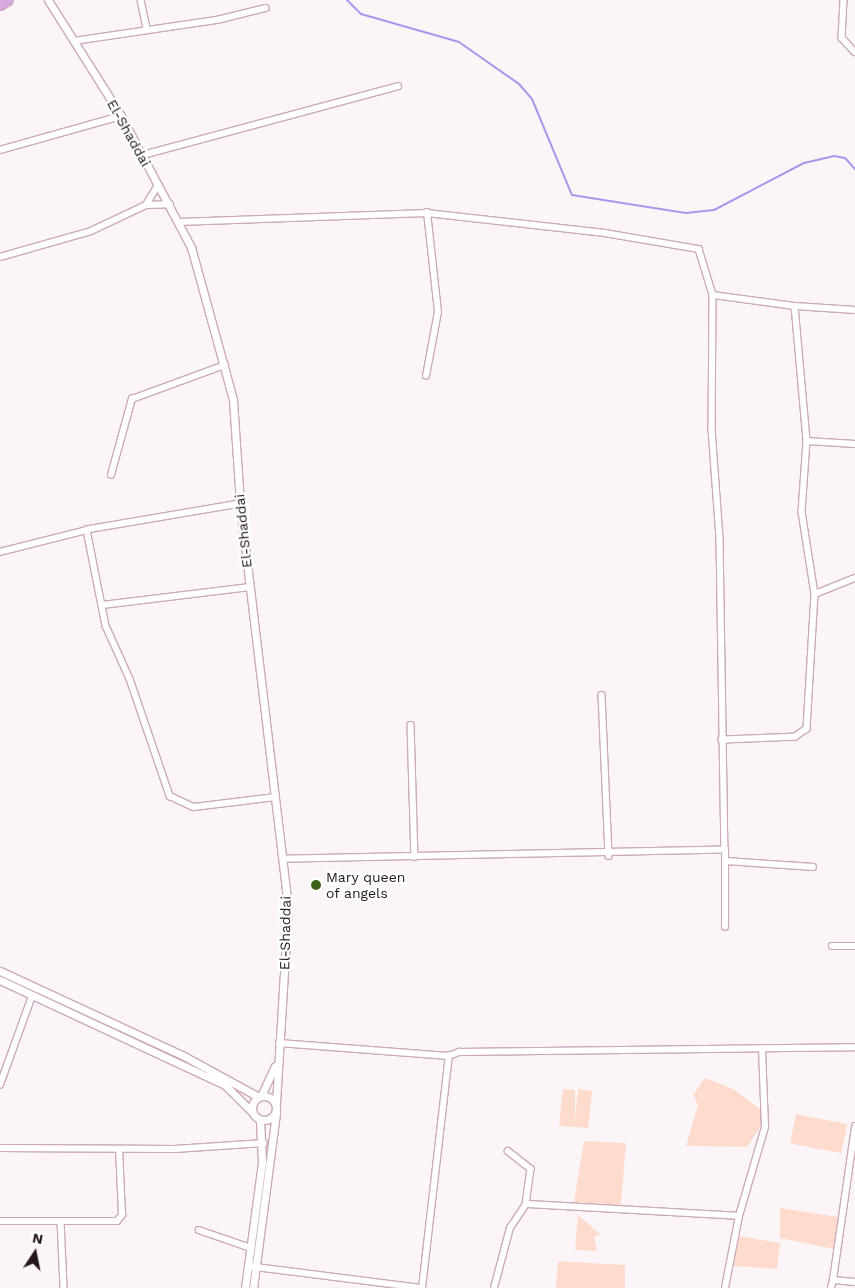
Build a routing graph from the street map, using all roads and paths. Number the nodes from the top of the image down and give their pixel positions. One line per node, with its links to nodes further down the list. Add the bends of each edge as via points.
1 (8, 0): 5 (main road)
2 (48, 0): 8 (street, El-Shaddai)
3 (141, 0): 7 (street)
4 (844, 0): 9 (street, via 842,38)
5 (0, 5)
6 (266, 8): 7 (street, via 217,20)
7 (147, 29): 8 (street)
8 (74, 41): 11 (street, El-Shaddai)
9 (855, 52)
10 (398, 86): 13 (street)
11 (121, 116): 12 (street); 13 (street, El-Shaddai)
12 (0, 150)
13 (143, 155): 14 (street, El-Shaddai)
14 (158, 185): 15 (street, El-Shaddai); 16 (street)
15 (170, 204): 16 (street); 18 (street, El-Shaddai)
16 (146, 205): 19 (street, via 91,231)
17 (427, 213): 18 (street); 20 (street, via 693,246 704,254); 24 (street, via 438,312)
18 (179, 222): 23 (street, El-Shaddai, via 199,270)
19 (0, 257)
20 (713, 296): 21 (street); 37 (street, via 712,402 720,539)
21 (795, 306): 22 (street); 25 (street)
22 (855, 310)
23 (225, 365): 27 (street, via 132,399); 28 (street, El-Shaddai, via 237,428)
24 (426, 376)
25 (807, 441): 26 (street); 33 (street, via 802,512)
26 (855, 444)
27 (111, 475)
28 (240, 504): 29 (street); 32 (street, El-Shaddai)
29 (87, 530): 30 (street); 34 (street)
30 (0, 552)
31 (855, 578): 33 (street)
32 (249, 587): 34 (street); 38 (street, El-Shaddai)
33 (815, 594): 37 (street, via 807,729 795,737)
34 (103, 605): 38 (street, via 106,626 130,679 170,796 194,807)
35 (602, 695): 40 (street)
36 (411, 725): 41 (street)
37 (722, 740): 39 (street)
38 (275, 797): 42 (street, El-Shaddai)
39 (725, 850): 40 (street); 43 (street)
40 (609, 856): 41 (street)
41 (415, 857): 42 (street)
42 (283, 859): 52 (street, El-Shaddai, via 288,907)
43 (726, 861): 44 (street); 45 (street)
44 (813, 867)
45 (725, 927)
46 (832, 946): 47 (street)
47 (855, 946)
48 (0, 971): 51 (street)
49 (0, 980): 50 (street)
50 (32, 996): 51 (street); 57 (street)
51 (121, 1031): 58 (street); 60 (street, via 225,1085)
52 (279, 1043): 55 (street); 56 (street, El-Shaddai)
53 (855, 1047): 54 (street)
54 (762, 1049): 55 (street, via 459,1052); 69 (street, via 765,1127)
55 (449, 1056): 81 (street)
56 (275, 1066): 58 (street); 59 (street, El-Shaddai)
57 (0, 1084)
58 (260, 1096): 59 (street); 60 (street)
59 (276, 1103): 61 (street, El-Shaddai)
60 (252, 1112): 62 (street)
61 (276, 1113): 62 (street); 75 (street, El-Shaddai)
62 (260, 1120): 64 (street)
63 (855, 1127): 76 (street)
64 (264, 1143): 66 (street); 73 (street)
65 (0, 1148): 66 (street)
66 (119, 1150): 71 (street, via 120,1218)
67 (508, 1151): 68 (street, via 531,1169)
68 (526, 1204): 69 (street); 82 (street, via 510,1228)
69 (739, 1216): 83 (street)
70 (0, 1221): 71 (street)
71 (61, 1221): 78 (street)
72 (199, 1230): 73 (street)
73 (251, 1248): 74 (street)
74 (248, 1266): 75 (street); 79 (street)
75 (256, 1268): 80 (street, El-Shaddai); 81 (street)
76 (833, 1280): 77 (street); 84 (street)
77 (855, 1282)
78 (64, 1288)
79 (245, 1288)
80 (253, 1288)
81 (421, 1288)
82 (494, 1288)
83 (725, 1288)
84 (832, 1288)

